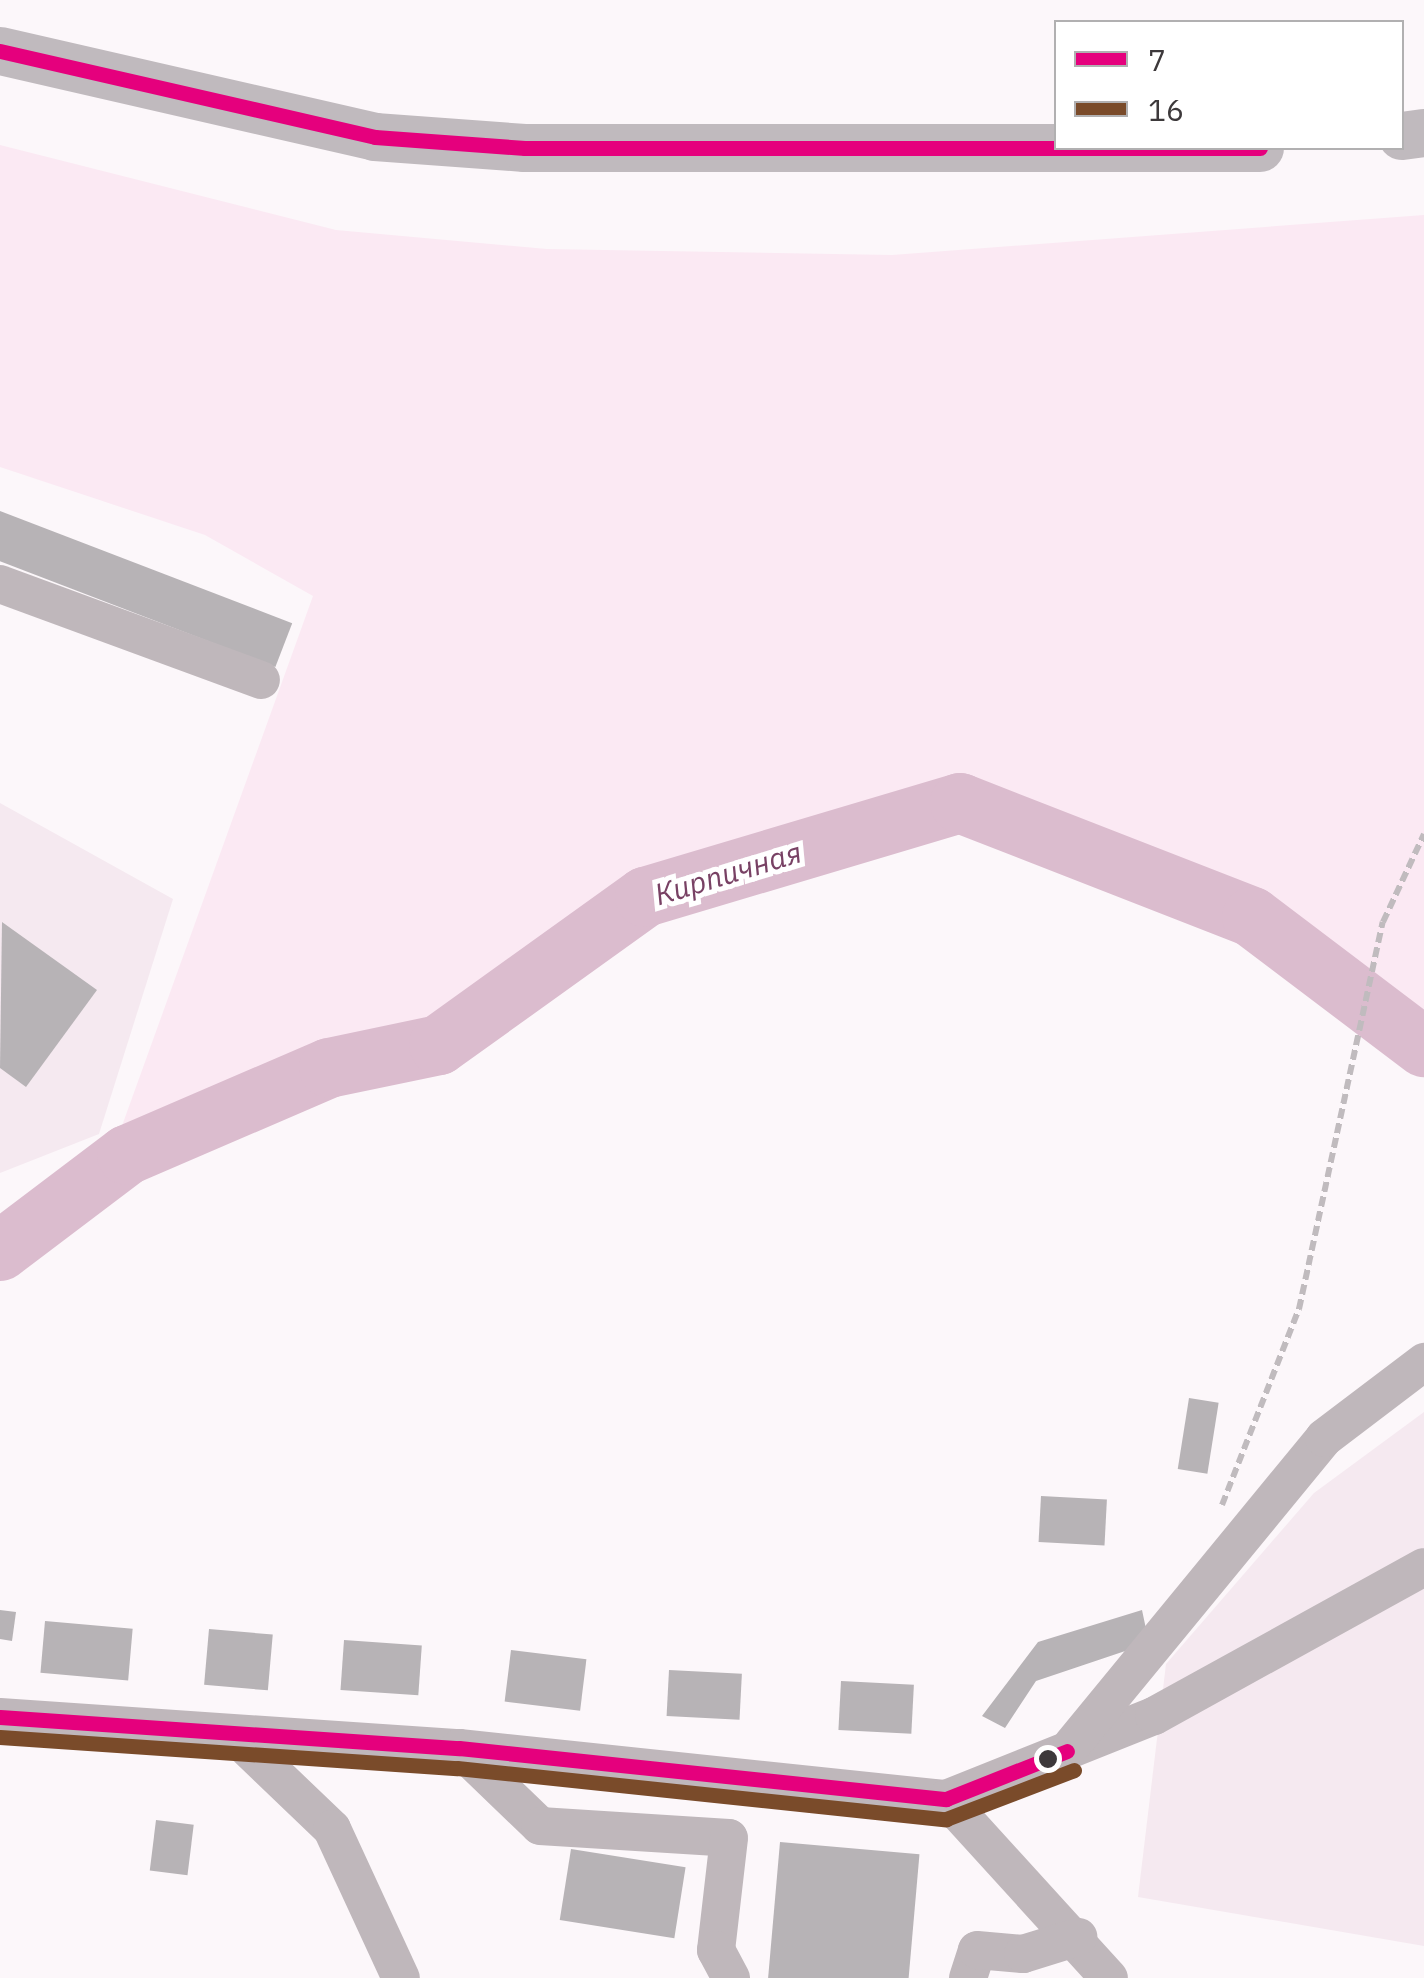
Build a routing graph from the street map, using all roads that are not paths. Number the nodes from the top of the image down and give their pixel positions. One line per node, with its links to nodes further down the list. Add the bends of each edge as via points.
1 (0, 51): 2 (main road, via 375,138 526,148)
2 (1054, 148)
3 (0, 584): 4 (street)
4 (261, 680)
5 (1424, 1362): 10 (street, via 1324,1438)
6 (1424, 1567): 10 (street, via 1154,1716)
7 (0, 1717): 8 (street)
8 (233, 1734): 9 (street); 13 (street, via 332,1829)
9 (459, 1748): 11 (street); 14 (street, via 540,1826 730,1838 716,1950)
10 (1067, 1750): 11 (street)
11 (946, 1798): 12 (street)
12 (1078, 1937): 15 (street, via 1023,1954 977,1950); 16 (street)
13 (401, 1978)
14 (730, 1978)
15 (968, 1978)
16 (1109, 1978)

